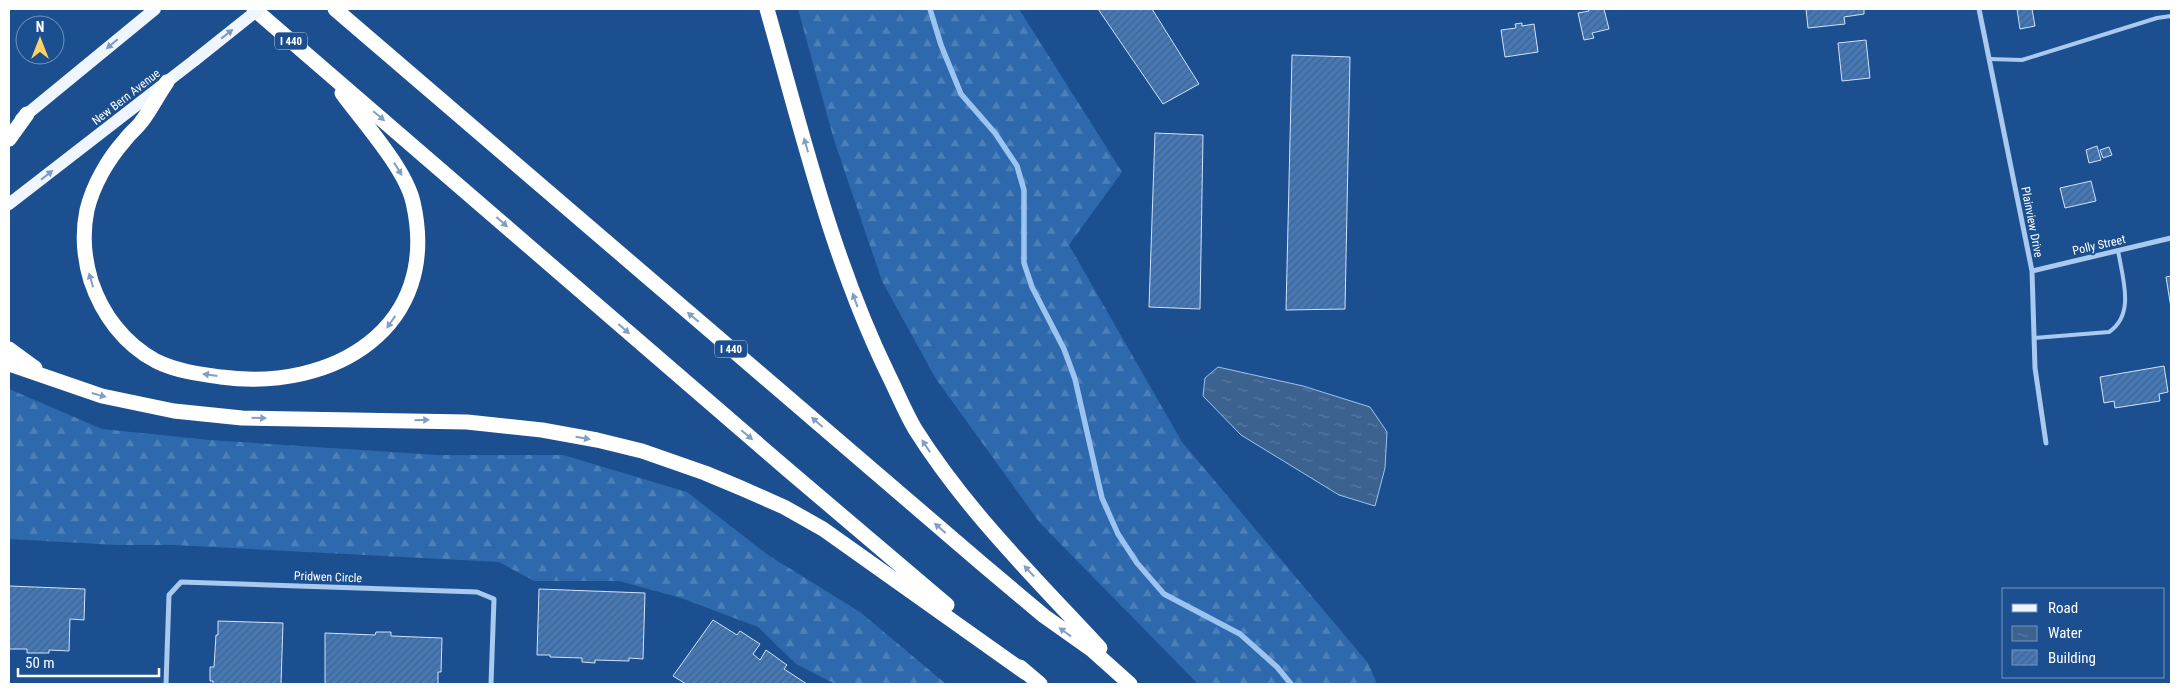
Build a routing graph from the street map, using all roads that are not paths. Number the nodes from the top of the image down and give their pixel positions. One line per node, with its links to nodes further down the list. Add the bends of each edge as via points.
1 (254, 9): 9 (highway, I 440)
2 (259, 9): 10 (main road, New Bern Avenue, one-way to 2, bridge)
3 (335, 9): 27 (highway, I 440, one-way to 3, via 987,569)
4 (766, 9): 27 (highway, one-way to 4, via 968,502 914,426 862,320)
5 (1979, 9): 8 (street, Plainview Drive)
6 (152, 11): 11 (main road, one-way to 11)
7 (2171, 16): 8 (lane, via 2022,60)
8 (1989, 59): 17 (street, Plainview Drive)
9 (328, 74): 10 (highway, one-way to 10, via 404,180 415,215 417,264 392,322 363,348 328,367 245,379 196,373 148,355 121,334 107,316 90,277 84,232 93,190); 23 (highway, I 440, one-way to 23)
10 (167, 82): 14 (main road, New Bern Avenue, one-way to 10)
11 (27, 114): 12 (main road); 13 (highway)
12 (9, 128)
13 (9, 139)
14 (9, 204)
15 (2171, 238): 16 (street, Polly Street)
16 (2118, 250): 17 (street, Polly Street); 18 (lane, via 2126,302 2118,326 2108,332)
17 (2032, 271): 18 (street, Plainview Drive)
18 (2034, 338): 22 (street, Plainview Drive)
19 (9, 349): 21 (highway)
20 (9, 364): 21 (highway)
21 (52, 380): 23 (highway, one-way to 23, via 102,396 199,414 347,421 467,422 542,430 642,452 705,472 784,507 823,529)
22 (2046, 443)
23 (1026, 673): 26 (highway, I 440)
24 (166, 684): 25 (street, Pridwen Circle, via 169,595 181,582 477,592 494,599)
25 (491, 684)
26 (1040, 684)
27 (1132, 684)

